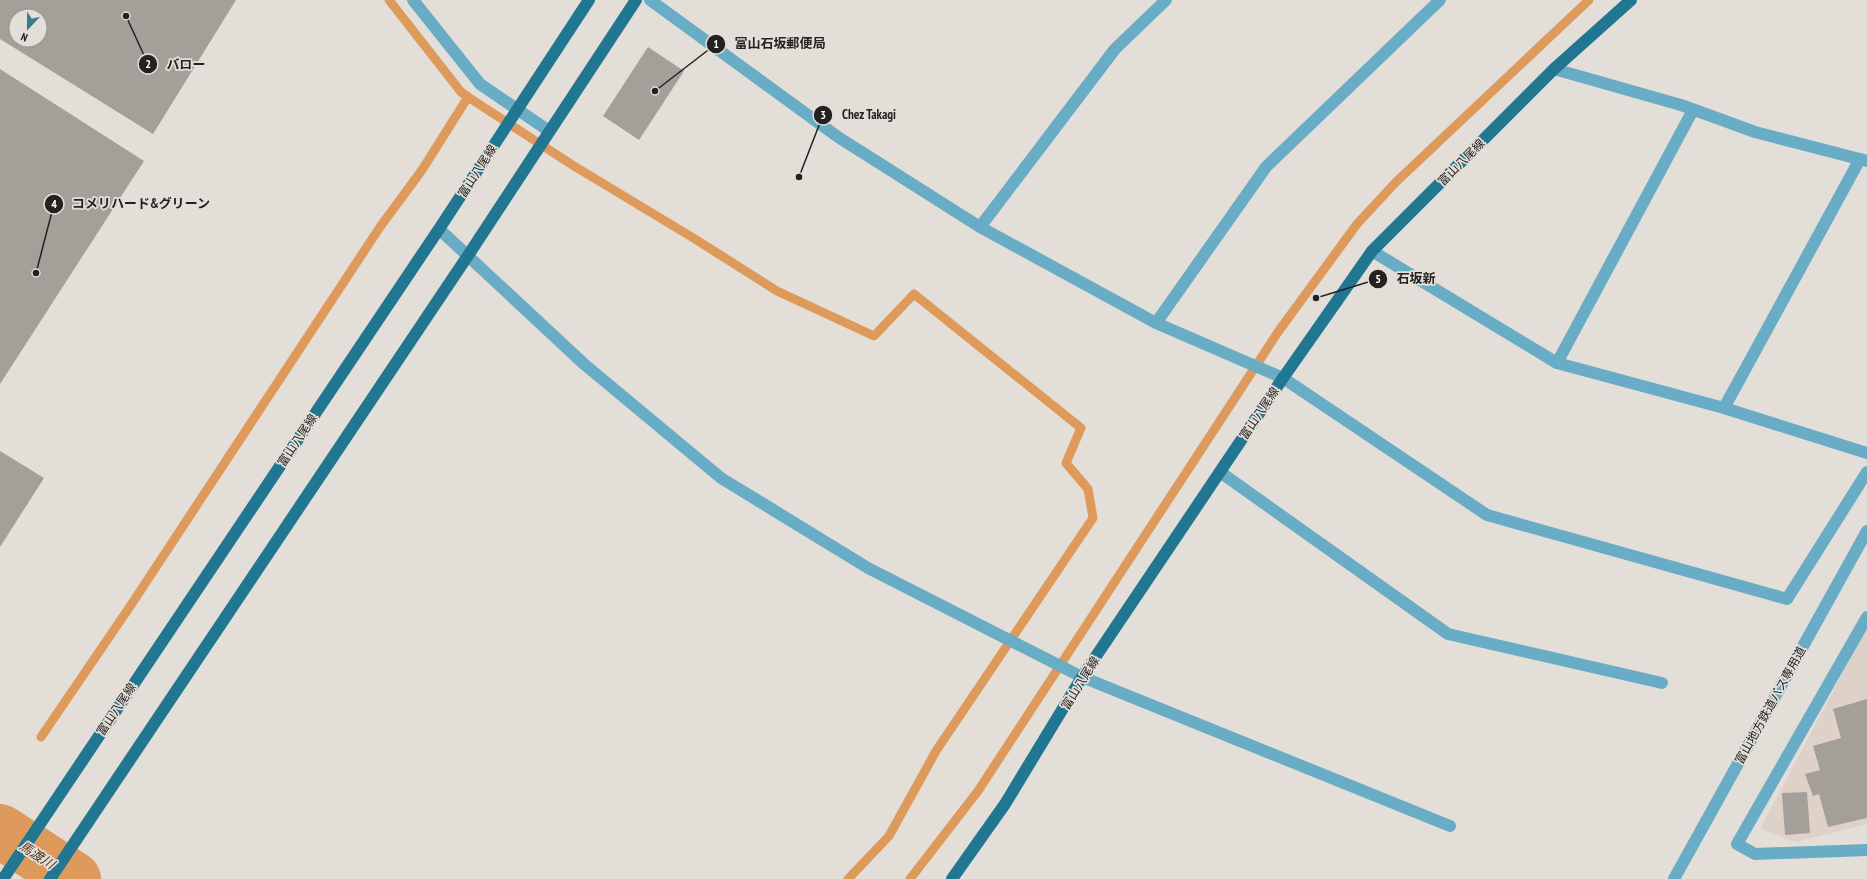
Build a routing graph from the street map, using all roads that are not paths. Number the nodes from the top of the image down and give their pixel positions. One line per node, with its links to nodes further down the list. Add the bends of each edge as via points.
1 (413, 0): 9 (street, via 480,84)
2 (589, 0): 9 (main road, 富山八尾線)
3 (636, 0): 11 (main road)
4 (650, 0): 13 (street, via 838,137)
5 (1166, 0): 13 (street, via 1115,49)
6 (1440, 0): 17 (street, via 1266,166)
7 (1631, 0): 8 (main road, 富山八尾線)
8 (1554, 69): 10 (street); 15 (main road, 富山八尾線)
9 (518, 110): 11 (street); 14 (main road, 富山八尾線)
10 (1693, 110): 12 (street, via 1754,132); 18 (street)
11 (549, 131): 16 (main road)
12 (1864, 160): 20 (street)
13 (980, 227): 17 (street)
14 (439, 229): 16 (street); 30 (main road, 富山八尾線)
15 (1372, 251): 18 (street); 19 (main road, 富山八尾線)
16 (467, 257): 26 (street, via 584,364 721,478 868,568); 31 (main road)
17 (1156, 322): 19 (street)
18 (1557, 363): 20 (street)
19 (1283, 378): 22 (main road, 富山八尾線); 23 (street, via 1486,514 1787,600)
20 (1724, 408): 21 (street)
21 (1867, 453)
22 (1220, 472): 26 (main road, 富山八尾線); 27 (street, via 1448,634)
23 (1867, 472)
24 (1867, 531): 33 (street, 富山地方鉄道バス専用道)
25 (1867, 617): 29 (street, via 1737,844 1754,854)
26 (1082, 677): 28 (street); 32 (main road, 富山八尾線, via 1005,804)
27 (1662, 683)
28 (1450, 826)
29 (1867, 850)
30 (3, 879)
31 (50, 879)
32 (952, 879)
33 (1674, 879)

